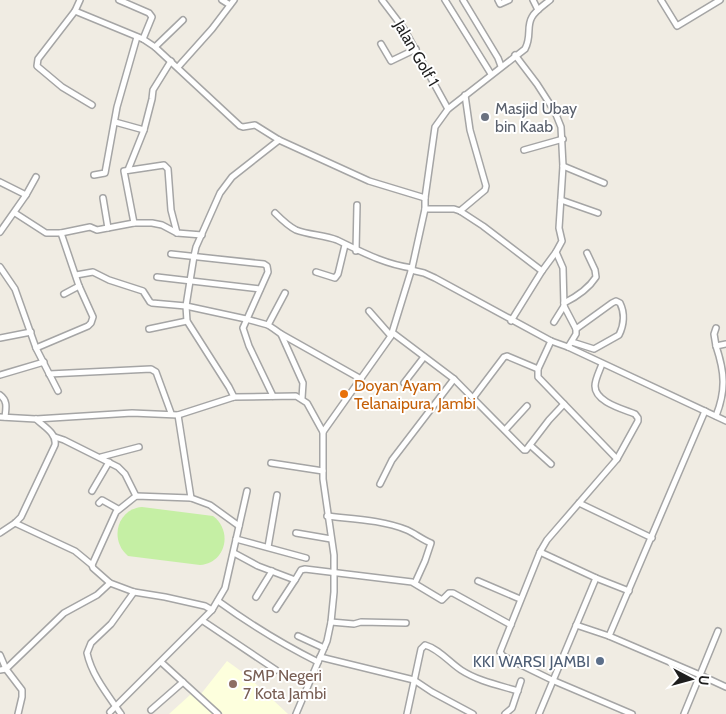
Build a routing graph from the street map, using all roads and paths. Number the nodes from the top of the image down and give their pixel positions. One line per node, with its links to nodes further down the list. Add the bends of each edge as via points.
1 (80, 0): 18 (street)
2 (119, 0): 20 (street, via 152,17)
3 (222, 0): 15 (street)
4 (234, 0): 15 (street)
5 (382, 0): 23 (street, Jalan Golf 1)
6 (445, 0): 28 (street)
7 (463, 0): 26 (street)
8 (498, 0): 9 (street, via 500,4)
9 (509, 0)
10 (533, 0): 17 (street)
11 (550, 0): 17 (street)
12 (707, 0): 16 (street)
13 (720, 0): 16 (street)
14 (664, 1): 16 (street, via 677,26)
15 (230, 5): 27 (street)
16 (710, 6)
17 (538, 10): 24 (street, via 531,18 528,42)
18 (75, 11): 20 (street); 30 (street, via 38,59 37,66 62,87)
19 (184, 20): 22 (street)
20 (140, 38): 22 (street); 32 (street)
21 (381, 44): 23 (street, via 392,61)
22 (155, 47): 25 (street)
23 (416, 49): 31 (street, Jalan Golf 1)
24 (516, 55): 26 (street); 34 (street, via 555,112)
25 (171, 61): 27 (street); 33 (street, via 153,90)
26 (501, 66): 28 (street)
27 (178, 67): 35 (street, via 240,126 256,125)
28 (491, 74): 29 (street)
29 (465, 95): 31 (street); 49 (street, via 470,130 486,186)
30 (92, 105)
31 (448, 110): 45 (street, via 435,127)
32 (114, 122): 33 (street); 39 (street, via 105,173)
33 (144, 130): 38 (street)
34 (563, 139): 36 (street); 37 (street)
35 (280, 140): 45 (street, via 369,182); 58 (street, via 232,177 220,194)
36 (524, 150)
37 (563, 166): 42 (street); 46 (street)
38 (128, 170): 53 (street, via 124,172); 57 (street, via 167,166 171,210)
39 (94, 175)
40 (36, 177): 43 (street)
41 (0, 182): 43 (street)
42 (604, 183)
43 (26, 195): 50 (street)
44 (102, 198): 54 (street)
45 (425, 198): 48 (street)
46 (561, 200): 52 (street); 61 (street, via 561,243)
47 (357, 205): 60 (street)
48 (425, 209): 49 (street); 66 (street)
49 (460, 211): 67 (street)
50 (14, 213): 55 (street); 56 (street, via 46,233)
51 (274, 213): 59 (street, via 294,229)
52 (598, 213)
53 (134, 223): 54 (street); 57 (street, via 157,224)
54 (108, 228): 56 (street, via 97,230 90,227)
55 (0, 232)
56 (61, 233): 69 (street)
57 (177, 233): 58 (street)
58 (202, 235): 64 (street)
59 (346, 245): 60 (street); 68 (street, via 335,278)
60 (356, 251): 66 (street)
61 (556, 252): 67 (street); 76 (street, via 563,268)
62 (587, 253): 76 (street, via 596,277)
63 (171, 254): 64 (street)
64 (194, 256): 71 (street); 73 (street, via 265,264 268,272)
65 (0, 267): 87 (street, via 15,289)
66 (412, 269): 81 (street, via 435,278); 89 (street)
67 (542, 271): 81 (street)
68 (316, 272)
69 (76, 275): 72 (street); 77 (street, via 94,272 143,291 152,303)
70 (157, 277): 71 (street)
71 (190, 281): 73 (street); 77 (street)
72 (79, 286): 75 (street); 96 (street, via 93,317 91,323)
73 (260, 289): 79 (street)
74 (285, 293): 83 (street)
75 (64, 294)
76 (564, 304): 82 (street); 86 (street)
77 (186, 306): 79 (street); 80 (street)
78 (370, 311): 89 (street)
79 (246, 319): 83 (street); 109 (street, via 244,333)
80 (187, 321): 85 (street); 110 (street)
81 (512, 321): 91 (street)
82 (554, 322)
83 (268, 325): 88 (street)
84 (716, 328): 94 (street)
85 (149, 329)
86 (576, 329): 92 (street); 92 (street, via 616,301 620,303 623,325 619,335 594,349)
87 (30, 332): 90 (street); 96 (street)
88 (281, 334): 103 (street); 111 (street, via 303,383)
89 (392, 335): 97 (street); 103 (street)
90 (0, 338)
91 (551, 341): 95 (street); 100 (street)
92 (572, 342): 95 (street)
93 (726, 344): 94 (street)
94 (716, 346): 106 (street)
95 (568, 347): 99 (street)
96 (36, 348): 98 (street)
97 (424, 357): 104 (street); 105 (street)
98 (44, 362): 101 (street); 102 (street)
99 (602, 364): 115 (street); 128 (street, via 595,382 596,392 638,418)
100 (538, 369): 112 (street, via 504,357); 113 (street, via 540,380)
101 (49, 374): 107 (street); 116 (street, via 151,369 156,372)
102 (0, 375)
103 (361, 379): 123 (street)
104 (454, 379): 112 (street); 133 (street, via 392,460)
105 (404, 383)
106 (726, 383): 118 (street)
107 (58, 391)
108 (0, 395): 119 (street, via 6,404)
109 (273, 396): 110 (street); 111 (street)
110 (234, 398): 117 (street)
111 (302, 398): 123 (street)
112 (473, 398): 122 (street)
113 (564, 404): 125 (street); 128 (street)
114 (527, 406): 122 (street)
115 (705, 411): 118 (street); 147 (street)
116 (171, 413): 117 (street); 120 (street)
117 (178, 414): 138 (street)
118 (716, 416): 121 (street)
119 (2, 417): 120 (street)
120 (36, 419): 124 (street)
121 (726, 421)
122 (505, 430): 125 (street, via 524,450)
123 (323, 432): 132 (street)
124 (55, 437): 127 (street); 143 (street, via 21,517)
125 (530, 445): 131 (street)
126 (139, 447): 127 (street)
127 (100, 458): 129 (street)
128 (617, 459): 139 (street)
129 (108, 462): 134 (street); 137 (street, via 122,470)
130 (271, 463): 132 (street)
131 (551, 464)
132 (323, 471): 142 (street)
133 (380, 484)
134 (92, 491)
135 (247, 491): 144 (street)
136 (276, 495): 150 (street)
137 (136, 496): 138 (street); 141 (street)
138 (191, 498): 144 (street, via 210,504)
139 (579, 503): 147 (street); 151 (street)
140 (99, 504): 141 (street, via 102,500)
141 (118, 509): 154 (street)
142 (327, 516): 149 (street); 160 (street, via 395,526 409,530 430,543)
143 (15, 523): 146 (street); 154 (street, via 75,551)
144 (239, 526): 148 (street)
145 (296, 533): 149 (street)
146 (0, 534)
147 (652, 538): 162 (street)
148 (236, 539): 150 (street); 152 (street)
149 (331, 539): 156 (street)
150 (268, 547): 153 (street)
151 (540, 552): 157 (street); 165 (street)
152 (234, 553): 155 (street); 166 (street, via 225,588)
153 (306, 558)
154 (92, 566): 161 (street)
155 (272, 572): 158 (street); 164 (street)
156 (334, 573): 158 (street, via 305,569); 160 (street); 170 (street)
157 (596, 578): 162 (street); 172 (street)
158 (295, 580): 168 (street)
159 (478, 581): 165 (street)
160 (415, 583): 173 (street, via 439,599 444,599 451,592 457,594)
161 (110, 584): 163 (street); 181 (street, via 64,614)
162 (629, 591): 176 (street)
163 (134, 592): 167 (street); 191 (street, via 111,624 91,643 87,653 102,688)
164 (256, 597)
165 (520, 599): 173 (street)
166 (218, 601): 167 (street); 179 (street, via 280,643)
167 (212, 610): 169 (street)
168 (276, 610)
169 (203, 620): 180 (street); 183 (street)
170 (331, 622): 171 (street); 177 (street)
171 (406, 623)
172 (576, 624): 176 (street); 186 (street)
173 (511, 625): 186 (street, via 501,654)
174 (718, 631): 184 (street)
175 (298, 636): 177 (street)
176 (609, 636): 184 (street)
177 (324, 648): 179 (street)
178 (0, 655): 181 (street)
179 (319, 659): 185 (street); 197 (street)
180 (161, 662): 188 (street); 191 (street)
181 (6, 669): 182 (street); 194 (street, via 21,686)
182 (0, 670)
183 (276, 670)
184 (700, 675): 189 (street); 203 (street)
185 (414, 680): 190 (street, via 421,649 425,645 462,671); 198 (street); 199 (street)
186 (552, 680): 201 (street); 202 (street)
187 (521, 681): 190 (street)
188 (183, 682): 192 (street); 196 (street)
189 (726, 686)
190 (518, 691): 200 (street, via 512,708)
191 (116, 706): 193 (street); 195 (street)
192 (151, 710)
193 (110, 712)
194 (18, 714)
195 (121, 714)
196 (218, 714)
197 (296, 714)
198 (407, 714)
199 (473, 714)
200 (505, 714)
201 (539, 714)
202 (632, 714)
203 (684, 714)

